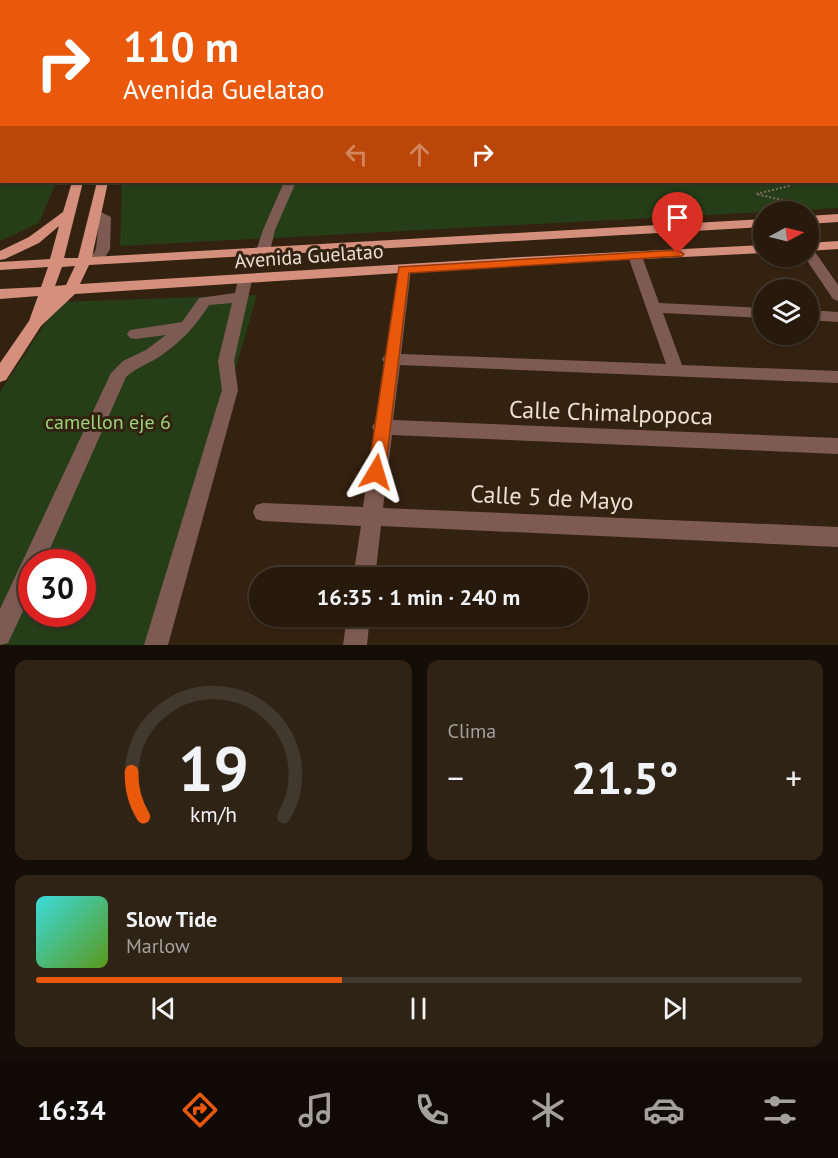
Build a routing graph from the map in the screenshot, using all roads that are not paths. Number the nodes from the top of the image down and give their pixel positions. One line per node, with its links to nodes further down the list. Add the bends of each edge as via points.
1 (77, 183): 4 (main road)
2 (102, 183): 5 (main road)
3 (290, 183): 14 (street)
4 (69, 213): 15 (main road, via 34,240); 20 (main road)
5 (95, 213): 18 (street, via 105,217 103,249 99,256)
6 (838, 219): 7 (main road)
7 (819, 220)
8 (753, 224): 9 (main road, Avenida Guelatao)
9 (557, 235): 10 (main road, Avenida Guelatao); 17 (main road, via 549,249)
10 (513, 237): 14 (main road, Avenida Guelatao); 19 (main road, via 531,250)
11 (838, 245): 12 (main road)
12 (819, 246)
13 (753, 250): 16 (main road, Avenida Guelatao)
14 (263, 251): 18 (main road, Avenida Guelatao)
15 (0, 256)
16 (635, 256): 17 (main road, Avenida Guelatao); 29 (street)
17 (566, 260): 19 (main road, Avenida Guelatao)
18 (84, 261): 20 (main road, Avenida Guelatao); 25 (main road)
19 (522, 261): 23 (main road, Avenida Guelatao)
20 (56, 263): 21 (main road, Avenida Guelatao); 26 (main road)
21 (0, 266)
22 (818, 267): 28 (street)
23 (404, 269): 24 (main road, Avenida Guelatao); 36 (street)
24 (243, 288): 25 (main road, Avenida Guelatao); 34 (street, via 204,301); 50 (street, via 226,361 230,390)
25 (71, 290): 26 (main road, Avenida Guelatao); 33 (main road)
26 (45, 291): 27 (main road, Avenida Guelatao); 33 (main road)
27 (0, 294)
28 (838, 296)
29 (653, 308): 30 (street); 37 (street)
30 (753, 313)
31 (819, 316): 32 (street)
32 (838, 317)
33 (36, 322): 38 (main road)
34 (187, 327): 35 (street); 45 (street, via 119,373)
35 (135, 334)
36 (390, 359): 37 (street); 40 (street)
37 (677, 372): 39 (street)
38 (0, 376)
39 (838, 377)
40 (381, 428): 41 (street, Calle Chimalpopoca); 43 (street)
41 (838, 446)
42 (263, 512): 43 (street, Calle 5 de Mayo)
43 (371, 516): 44 (street, Calle 5 de Mayo); 46 (street)
44 (838, 537)
45 (39, 549)
46 (365, 567)
47 (18, 595): 49 (street)
48 (358, 627): 51 (street)
49 (0, 635)
50 (156, 645)
51 (356, 645)

